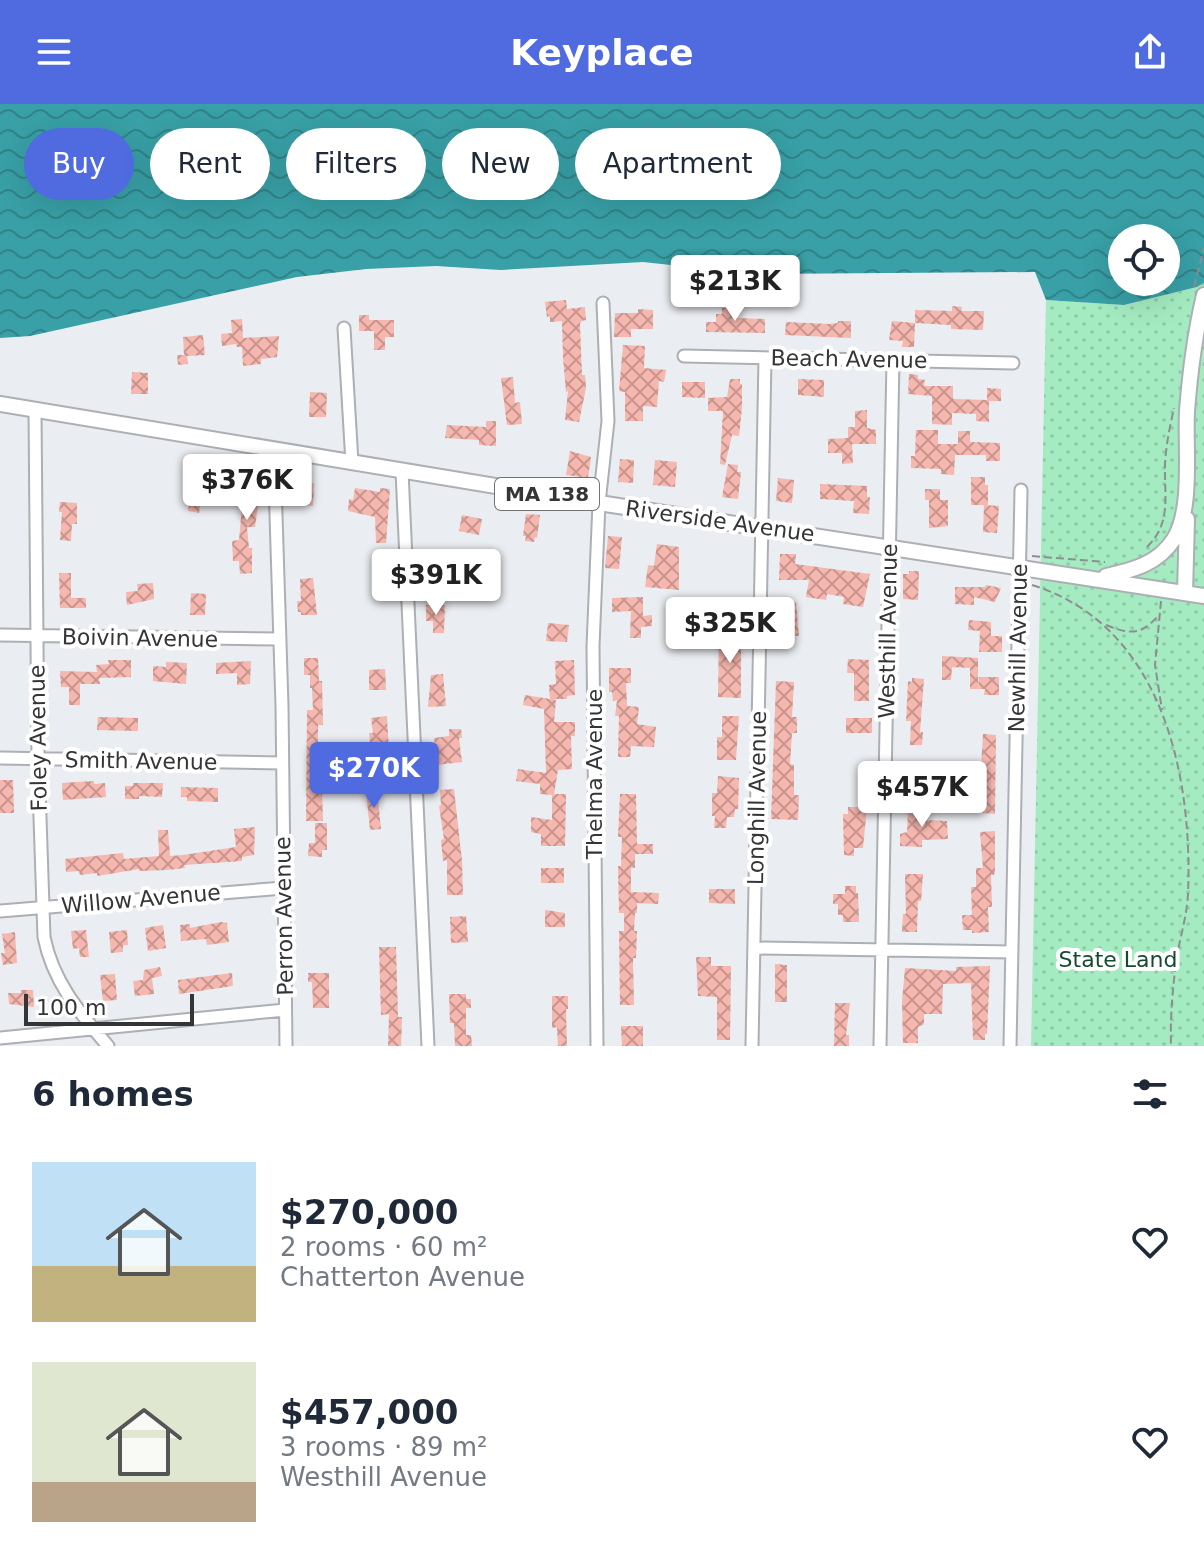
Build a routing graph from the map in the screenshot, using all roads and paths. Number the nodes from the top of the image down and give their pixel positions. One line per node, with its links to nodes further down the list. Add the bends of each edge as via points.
1 (1204, 295): 14 (main road, MA 138, via 1190,380)
2 (603, 303): 16 (street, Thelma Avenue, via 608,421)
3 (344, 328): 12 (street)
4 (684, 356): 5 (street, Beach Avenue)
5 (765, 358): 6 (street, Beach Avenue); 17 (street, Longhill Avenue)
6 (893, 359): 7 (street, Beach Avenue); 18 (street, Westhill Avenue)
7 (1013, 363)
8 (0, 404): 10 (main road, Riverside Avenue / MA 138)
9 (1173, 409): 19 (path, via 1164,522)
10 (35, 411): 11 (main road, Riverside Avenue / MA 138); 30 (street, Foley Avenue)
11 (274, 451): 12 (main road, Riverside Avenue / MA 138); 31 (street, Perron Avenue)
12 (352, 463): 13 (main road, Riverside Avenue / MA 138)
13 (402, 471): 16 (main road, Riverside Avenue / MA 138); 47 (street)
14 (1185, 475): 22 (main road, MA 138, via 1180,526 1165,551 1145,566); 25 (main road)
15 (1021, 490): 21 (street, Newhill Avenue)
16 (599, 503): 17 (main road, Riverside Avenue / MA 138); 48 (street, Thelma Avenue, via 593,646)
17 (762, 527): 18 (main road, Riverside Avenue / MA 138); 39 (street, Longhill Avenue)
18 (889, 546): 21 (main road, Riverside Avenue / MA 138); 40 (street, Westhill Avenue)
19 (1146, 549)
20 (1116, 561): 21 (path, via 1027,555)
21 (1019, 566): 22 (main road, Riverside Avenue / MA 138); 41 (street, Newhill Avenue)
22 (1096, 578): 24 (main road, Riverside Avenue / MA 138)
23 (1031, 585): 28 (path, via 1080,606)
24 (1162, 589): 25 (main road, Riverside Avenue / MA 138); 27 (path)
25 (1185, 593): 26 (main road, Riverside Avenue / MA 138)
26 (1204, 596)
27 (1158, 617): 28 (path, via 1136,632); 32 (path, via 1155,665)
28 (1104, 624): 32 (path, via 1140,666)
29 (0, 635): 30 (street, Boivin Avenue)
30 (37, 635): 31 (street, Boivin Avenue); 34 (street, Foley Avenue)
31 (280, 639): 35 (street, Perron Avenue)
32 (1162, 715): 52 (path, via 1180,775 1188,835 1188,898 1174,984)
33 (0, 758): 34 (street, Smith Avenue)
34 (38, 758): 35 (street, Smith Avenue); 37 (street, Foley Avenue)
35 (282, 763): 36 (street, Perron Avenue)
36 (283, 888): 37 (street, Willow Avenue); 42 (street, Perron Avenue)
37 (42, 907): 38 (street, Willow Avenue); 43 (street, Foley Avenue, via 53,970)
38 (0, 911)
39 (754, 948): 40 (street); 49 (street, Longhill Avenue)
40 (882, 949): 41 (street); 50 (street, Westhill Avenue)
41 (1012, 952): 51 (street, Newhill Avenue)
42 (285, 1010): 43 (street); 46 (street, Perron Avenue)
43 (95, 1030): 44 (street); 45 (street, Foley Avenue)
44 (0, 1038)
45 (108, 1046)
46 (286, 1046)
47 (428, 1046)
48 (597, 1046)
49 (752, 1046)
50 (880, 1046)
51 (1010, 1046)
52 (1171, 1046)

